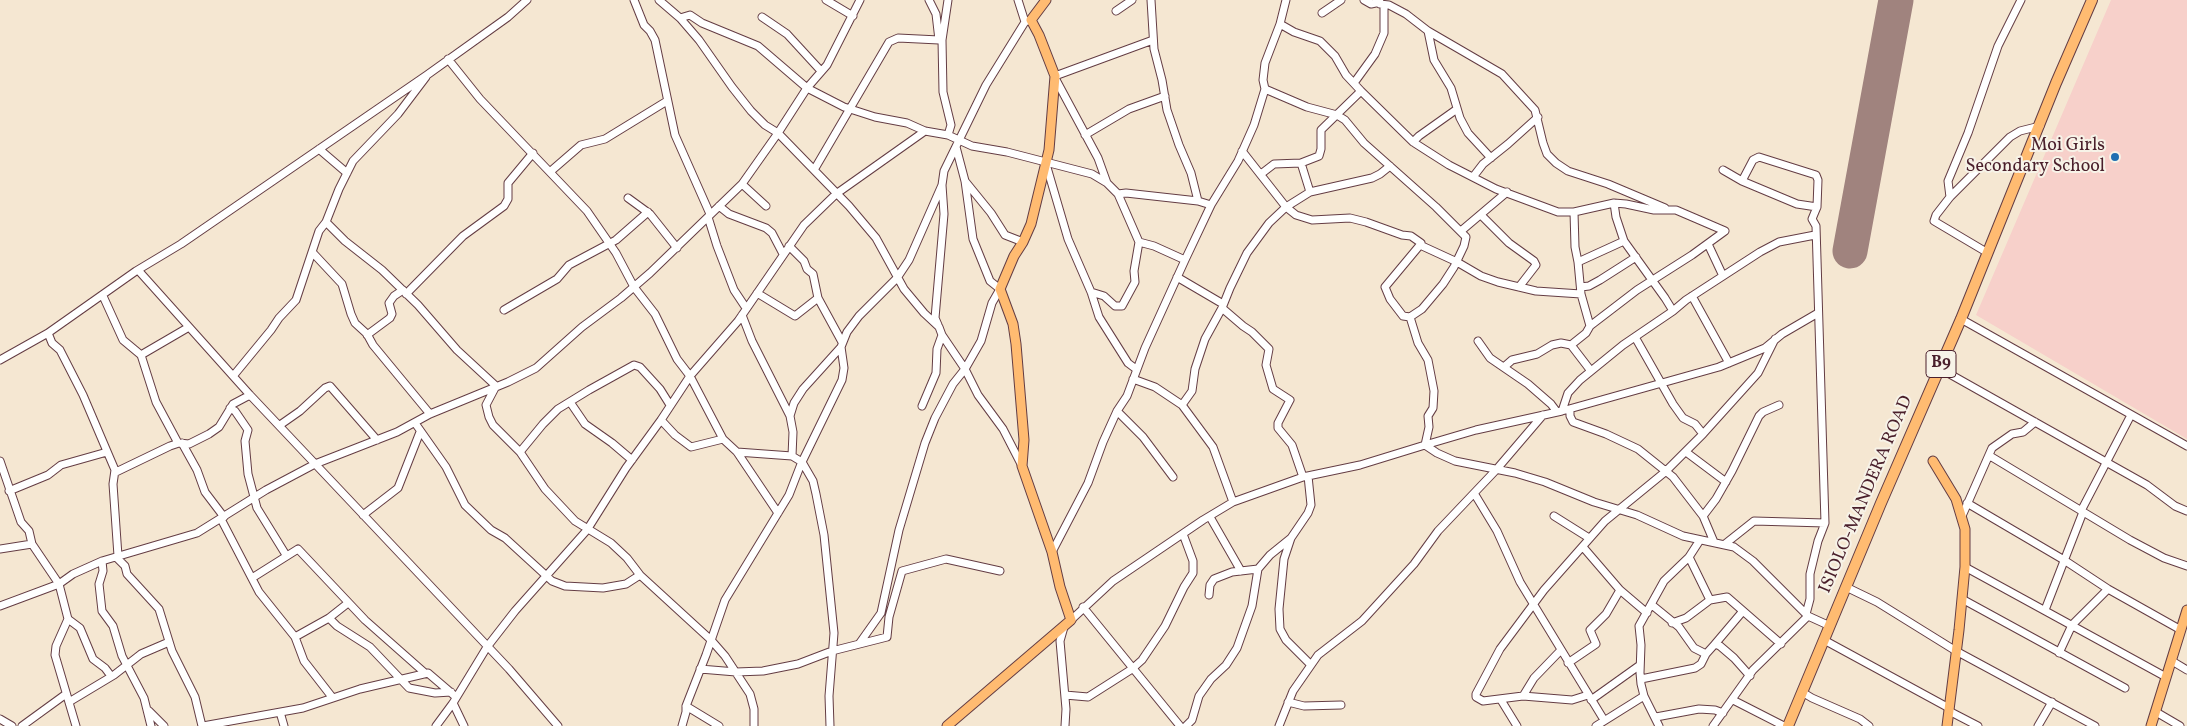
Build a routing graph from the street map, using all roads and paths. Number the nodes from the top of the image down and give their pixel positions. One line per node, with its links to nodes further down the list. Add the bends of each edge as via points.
1 (528, 0): 28 (street)
2 (634, 0): 37 (street, via 644,25 655,40)
3 (660, 0): 22 (street)
4 (826, 0): 20 (street)
5 (860, 0): 20 (street)
6 (929, 0): 26 (street, via 936,14)
7 (948, 0): 26 (street)
8 (1018, 0): 23 (street)
9 (1046, 0): 23 (main road)
10 (1132, 0): 18 (street)
11 (1151, 0): 27 (street)
12 (1286, 0): 24 (street)
13 (1340, 0): 19 (street)
14 (1364, 0): 17 (street, via 1371,4)
15 (2021, 0): 71 (street, via 1998,46 1948,181)
16 (2092, 0): 42 (highway, ISIOLO-MANDERA ROAD / B9)
17 (1382, 2): 25 (street, via 1406,14); 32 (street, via 1384,33 1375,54)
18 (1116, 11)
19 (1322, 13)
20 (853, 16): 29 (street)
21 (762, 17): 29 (street, via 787,34)
22 (680, 18): 33 (street, via 691,15 702,23 758,46); 44 (street, via 751,111)
23 (1028, 21): 31 (main road, via 1042,42); 48 (street, via 986,85)
24 (1280, 24): 32 (street, via 1320,41 1336,56); 34 (street, via 1265,63 1262,80)
25 (1428, 31): 39 (street, via 1436,64 1451,88); 41 (street, via 1502,74)
26 (940, 40): 38 (street, via 892,39); 45 (street, via 943,92 951,125)
27 (1153, 40): 31 (street); 36 (street)
28 (448, 59): 30 (street); 51 (street, via 480,99)
29 (822, 71): 33 (street)
30 (427, 75): 49 (street); 59 (street, via 398,114 353,162)
31 (1055, 77): 46 (street); 53 (main road, via 1049,150)
32 (1354, 83): 35 (street)
33 (807, 88): 38 (street); 44 (street)
34 (1265, 89): 40 (street); 50 (street)
35 (1361, 91): 40 (street); 47 (street)
36 (1165, 96): 46 (street, via 1129,109); 73 (street)
37 (668, 101): 58 (street, via 605,139 581,145); 84 (street, via 675,135)
38 (851, 109): 43 (street); 56 (street)
39 (1457, 109): 47 (street); 52 (street, via 1468,133)
40 (1337, 115): 54 (street, via 1321,130 1319,156); 55 (street)
41 (1538, 117): 52 (street); 80 (street, via 1547,154 1556,163 1568,171)
42 (2040, 126): 71 (street, via 2010,137); 97 (highway, ISIOLO-MANDERA ROAD / B9)
43 (926, 131): 45 (street); 69 (street)
44 (778, 133): 56 (street); 65 (street)
45 (948, 135): 48 (street)
46 (1085, 135): 64 (street)
47 (1413, 142): 61 (street)
48 (958, 144): 53 (street); 62 (street); 66 (street, via 944,170)
49 (319, 149): 59 (street); 103 (street)
50 (1242, 152): 60 (street); 75 (street)
51 (533, 153): 58 (street); 112 (street, via 508,183 508,199 504,206 463,236)
52 (1491, 158): 61 (street)
53 (1045, 162): 64 (street, via 1097,176); 89 (main road); 113 (street, via 1068,240)
54 (1302, 163): 60 (street, via 1274,164); 67 (street)
55 (1390, 166): 67 (street, via 1372,178); 86 (street)
56 (814, 170): 69 (street)
57 (1723, 170): 63 (street)
58 (551, 171): 91 (street, via 587,211)
59 (348, 173): 85 (street)
60 (1261, 174): 78 (street)
61 (1473, 177): 68 (street)
62 (965, 181): 89 (street, via 1005,235); 110 (street, via 976,248 990,282)
63 (1742, 181): 79 (street, via 1797,204); 79 (street, via 1753,160 1759,157 1816,175)
64 (1107, 183): 70 (street)
65 (742, 184): 76 (street); 77 (street)
66 (942, 185): 106 (street); 127 (street, via 944,214 935,318)
67 (1310, 192): 78 (street)
68 (1507, 192): 82 (street, via 1550,210); 83 (street)
69 (836, 194): 94 (street, via 810,217); 106 (street, via 876,238)
70 (1118, 194): 73 (street); 90 (street)
71 (1950, 197): 97 (street, via 1934,221)
72 (628, 198): 81 (street)
73 (1198, 201): 75 (street)
74 (1614, 203): 80 (street, via 1654,210); 82 (street); 88 (street)
75 (1211, 205): 100 (street)
76 (719, 206): 84 (street); 98 (street, via 728,214 766,228)
77 (766, 206)
78 (1286, 207): 92 (street, via 1305,219 1350,218 1366,222 1411,236); 118 (street, via 1269,223 1247,253)
79 (1817, 207): 87 (street, via 1812,219 1816,226)
80 (1668, 209): 93 (street, via 1696,217 1725,231)
81 (648, 212): 91 (street); 95 (street)
82 (1574, 212): 102 (street, via 1574,247)
83 (1481, 215): 86 (street); 109 (street, via 1508,244 1534,261 1536,265)
84 (709, 216): 95 (street); 120 (street, via 716,246)
85 (326, 222): 96 (street, via 319,231); 112 (street)
86 (1461, 231): 101 (street, via 1466,240)
87 (1815, 235): 104 (street, via 1779,242); 122 (street)
88 (1624, 241): 99 (street); 102 (street)
89 (1024, 242): 110 (main road, via 1014,256)
90 (1139, 242): 100 (street); 113 (street, via 1135,282 1122,306 1115,306 1104,296)
91 (609, 244): 108 (street); 119 (street, via 569,265 557,279)
92 (1420, 244): 101 (street); 123 (street, via 1385,287 1404,316)
93 (1708, 244): 104 (street); 107 (street)
94 (789, 246): 98 (street); 117 (street, via 813,274)
95 (677, 248): 108 (street)
96 (313, 253): 129 (street, via 342,284 351,314); 144 (street, via 296,300)
97 (1988, 253): 124 (highway, ISIOLO-MANDERA ROAD / B9)
98 (783, 254): 114 (street)
99 (1636, 257): 107 (street); 111 (street)
100 (1185, 260): 105 (street)
101 (1457, 262): 109 (street, via 1481,276); 123 (street, via 1436,293)
102 (1578, 262): 111 (street)
103 (138, 270): 115 (street); 125 (street)
104 (1722, 276): 116 (street)
105 (1177, 277): 118 (street); 142 (street)
106 (898, 278): 127 (street, via 924,313); 134 (street, via 859,316)
107 (1652, 280): 121 (street); 126 (street)
108 (634, 287): 145 (street, via 655,314 676,359); 148 (street, via 536,368)
109 (1519, 287): 111 (street, via 1536,291)
110 (1000, 289): 141 (street, via 992,303 981,341); 186 (main road, via 1013,324 1016,344 1024,440)
111 (1581, 290): 126 (street)
112 (404, 292): 129 (street, via 394,296 389,303 390,318); 148 (street, via 457,350)
113 (1091, 292): 142 (street, via 1099,317 1128,363)
114 (757, 293): 117 (street, via 795,316); 120 (street)
115 (103, 296): 128 (street); 136 (street, via 124,340)
116 (1692, 296): 121 (street); 138 (street)
117 (818, 298): 134 (street)
118 (1223, 306): 152 (street, via 1201,348 1192,391); 191 (street, via 1268,349 1266,365 1273,389 1290,400 1278,428 1292,445)
119 (504, 310)
120 (744, 311): 145 (street); 162 (street, via 752,341)
121 (1673, 311): 131 (street)
122 (1818, 314): 132 (street); 208 (street)
123 (1410, 317): 172 (street, via 1418,343 1428,360 1434,391)
124 (1962, 319): 140 (highway, ISIOLO-MANDERA ROAD / B9); 161 (street)
125 (189, 326): 136 (street); 144 (street)
126 (1590, 326): 135 (street)
127 (939, 327): 130 (street)
128 (48, 333): 137 (street); 174 (street, via 83,395)
129 (367, 335): 159 (street)
130 (942, 335): 141 (street); 154 (street, via 937,349 936,373)
131 (1635, 337): 143 (street); 147 (street)
132 (1775, 339): 138 (street, via 1766,348); 168 (street, via 1758,373)
133 (1478, 341): 139 (street, via 1490,358)
134 (842, 345): 162 (street, via 803,389); 183 (street, via 844,374)
135 (1570, 345): 139 (street, via 1561,342 1552,345 1537,354 1512,360); 143 (street)
136 (141, 355): 171 (street, via 156,402)
137 (0, 360)
138 (1729, 363): 147 (street)
139 (1504, 367): 158 (street)
140 (1939, 368): 164 (street); 234 (highway, ISIOLO-MANDERA ROAD / B9)
141 (965, 369): 186 (street); 262 (street, via 953,384 925,443 898,530 881,613)
142 (1136, 370): 146 (street)
143 (1591, 371): 158 (street, via 1568,393)
144 (234, 375): 149 (street)
145 (690, 376): 151 (street); 169 (street)
146 (1133, 379): 152 (street); 157 (street)
147 (1660, 384): 156 (street); 168 (street, via 1683,418 1695,424)
148 (496, 386): 159 (street); 175 (street, via 486,411 493,425)
149 (250, 395): 155 (street); 166 (street)
150 (570, 402): 151 (street, via 634,365 640,367 660,389); 175 (street, via 543,424); 180 (street, via 585,424)
151 (670, 405): 163 (street)
152 (1182, 405): 196 (street, via 1213,447)
153 (1778, 405): 192 (street, via 1759,416)
154 (922, 406)
155 (230, 408): 171 (street, via 216,429 191,443); 195 (street, via 248,430 248,474)
156 (1570, 409): 158 (street); 189 (street, via 1573,422 1638,449)
157 (1117, 411): 190 (street, via 1143,437); 219 (street, via 1088,483)
158 (1560, 412): 160 (street)
159 (430, 414): 165 (street)
160 (1543, 415): 172 (street); 187 (street)
161 (2131, 415): 173 (street); 184 (street)
162 (790, 416): 178 (street)
163 (661, 420): 169 (street, via 691,447); 180 (street)
164 (2035, 422): 179 (street, via 2023,432 1998,442); 184 (street)
165 (415, 423): 167 (street); 170 (street)
166 (280, 425): 170 (street, via 330,386); 185 (street)
167 (420, 432): 202 (street, via 398,488); 230 (street, via 446,467 466,505)
168 (1703, 434): 177 (street)
169 (723, 439): 176 (street)
170 (377, 440): 185 (street)
171 (180, 443): 188 (street); 207 (street)
172 (1425, 445): 187 (street, via 1455,461); 191 (street, via 1360,465)
173 (2187, 446)
174 (107, 452): 188 (street); 193 (street, via 61,465 48,475)
175 (520, 452): 209 (street, via 545,489)
176 (738, 452): 178 (street); 201 (street)
177 (1686, 452): 189 (street); 192 (street)
178 (792, 456): 183 (street)
179 (1990, 456): 197 (street); 200 (street)
180 (632, 460): 209 (street)
181 (0, 461): 193 (street)
182 (1933, 461): 205 (main road, via 1956,499)
183 (802, 462): 201 (street); 267 (street, via 814,487 824,535)
184 (2106, 462): 199 (street, via 2147,485 2175,506); 200 (street)
185 (315, 464): 195 (street); 202 (street)
186 (1022, 466): 219 (main road)
187 (1496, 470): 194 (street); 198 (street, via 1545,482)
188 (116, 472): 221 (street, via 113,484)
189 (1665, 472): 198 (street); 204 (street, via 1673,476)
190 (1173, 477)
191 (1305, 477): 196 (street); 211 (street, via 1311,505)
192 (1726, 482): 204 (street)
193 (9, 491): 215 (street)
194 (1474, 493): 241 (street); 273 (street, via 1362,621)
195 (254, 498): 207 (street); 220 (street, via 264,521)
196 (1233, 502): 206 (street)
197 (1967, 503): 205 (street); 223 (street)
198 (1619, 510): 212 (street); 213 (street)
199 (2187, 510)
200 (2082, 511): 223 (street); 225 (street, via 2164,558)
201 (778, 513): 259 (street, via 730,590)
202 (363, 515): 265 (street)
203 (1554, 516): 212 (street)
204 (1703, 516): 214 (street)
205 (1962, 516): 226 (main road)
206 (1210, 517): 210 (street); 229 (street)
207 (222, 518): 221 (street, via 197,533); 232 (street)
208 (1825, 523): 216 (street, via 1754,521); 249 (street, via 1810,574)
209 (587, 530): 230 (street); 231 (street, via 631,561)
210 (1183, 534): 244 (street, via 1112,581); 277 (street, via 1193,561 1193,573 1165,626)
211 (1291, 538): 227 (street); 273 (street, via 1284,559 1280,629 1286,640)
212 (1589, 538): 217 (street)
213 (1700, 540): 214 (street); 222 (street)
214 (1714, 542): 216 (street)
215 (32, 544): 218 (street); 233 (street)
216 (1725, 544): 249 (street, via 1746,555)
217 (1584, 547): 236 (street); 241 (street)
218 (0, 549)
219 (1052, 552): 252 (main road)
220 (286, 555): 232 (street); 240 (street, via 300,550)
221 (117, 556): 224 (street); 261 (street, via 127,574 159,609)
222 (1689, 557): 239 (street); 242 (street, via 1664,581)
223 (2064, 560): 235 (street); 245 (street)
224 (102, 561): 233 (street); 274 (street, via 99,584 102,611 113,626)
225 (2187, 566)
226 (1964, 567): 238 (main road); 245 (street)
227 (1258, 569): 229 (street); 326 (street, via 1252,606 1237,648 1199,696 1192,720)
228 (1000, 571): 262 (street, via 946,559 902,571 889,617 887,638)
229 (1241, 571): 237 (street, via 1214,579)
230 (545, 576): 231 (street, via 565,586 604,588 626,584); 265 (street)
231 (640, 576): 259 (street)
232 (252, 578): 258 (street, via 263,598)
233 (59, 584): 243 (street); 251 (street)
234 (1846, 587): 255 (highway, ISIOLO-MANDERA ROAD / B9); 268 (street, via 1877,602)
235 (2108, 589): 254 (street); 257 (street)
236 (1620, 590): 248 (street); 272 (street, via 1606,614 1590,630 1596,644)
237 (1209, 594)
238 (1962, 599): 268 (main road); 269 (street)
239 (1710, 600): 247 (street, via 1729,598); 253 (street, via 1686,618)
240 (348, 603): 250 (street); 280 (street)
241 (1534, 604): 266 (street); 295 (street, via 1500,650 1476,694 1483,702)
242 (1652, 605): 248 (street); 253 (street)
243 (0, 606)
244 (1083, 607): 252 (street); 277 (street)
245 (2045, 610): 254 (street)
246 (2187, 610): 257 (main road)
247 (1742, 611): 263 (street); 264 (street)
248 (1646, 613): 275 (street, via 1639,626)
249 (1807, 615): 255 (street); 264 (street)
250 (329, 618): 258 (street); 284 (street, via 370,647)
251 (68, 619): 281 (street, via 80,628 93,659); 292 (street, via 55,650)
252 (1071, 620): 256 (main road)
253 (1672, 623): 270 (street, via 1679,627 1694,648)
254 (2072, 625): 269 (street); 283 (street)
255 (1830, 626): 260 (highway, ISIOLO-MANDERA ROAD / B9)
256 (1064, 627): 288 (street, via 1060,641); 323 (main road)
257 (2182, 630): 271 (main road)
258 (295, 637): 291 (street, via 304,661)
259 (711, 640): 276 (street); 279 (street)
260 (1824, 640): 287 (highway, ISIOLO-MANDERA ROAD / B9); 301 (street)
261 (169, 642): 274 (street, via 141,654); 314 (street, via 192,690)
262 (858, 644): 267 (street)
263 (1714, 644): 270 (street); 282 (street, via 1724,648)
264 (1781, 644): 282 (street, via 1758,664)
265 (488, 647): 293 (street); 318 (street)
266 (1561, 650): 272 (street); 289 (street, via 1534,678)
267 (832, 651): 279 (street, via 798,664); 322 (street, via 828,696)
268 (1956, 651): 298 (street); 301 (main road)
269 (2059, 653): 286 (street)
270 (1706, 654): 285 (street, via 1695,668)
271 (2172, 661): 278 (street); 283 (main road)
272 (1568, 663): 294 (street)
273 (1310, 664): 297 (street)
274 (127, 665): 281 (street); 302 (street)
275 (1640, 665): 285 (street); 294 (street, via 1616,684)
276 (700, 669): 279 (street); 300 (street)
277 (1132, 669): 288 (street, via 1088,697); 325 (street)
278 (2187, 670)
279 (736, 672): 321 (street, via 750,694)
280 (425, 673): 284 (street); 293 (street, via 431,673)
281 (111, 676): 292 (street)
282 (1750, 676): 296 (street)
283 (2166, 677): 304 (main road)
284 (401, 679): 291 (street); 293 (street, via 409,688)
285 (1641, 680): 290 (street)
286 (2125, 688)
287 (1802, 692): 333 (highway, ISIOLO-MANDERA ROAD / B9); 334 (street)
288 (1065, 695): 324 (street)
289 (1523, 696): 294 (street, via 1572,700); 295 (street)
290 (1644, 696): 306 (street); 308 (street)
291 (332, 697): 303 (street, via 303,708)
292 (67, 698): 310 (street); 311 (street)
293 (453, 698): 316 (street); 317 (street)
294 (1590, 698): 308 (street)
295 (1502, 700): 328 (street)
296 (1733, 700): 305 (street); 332 (street)
297 (1288, 702): 299 (street, via 1304,706); 327 (street)
298 (2052, 702): 337 (street); 338 (street)
299 (1341, 705)
300 (686, 706): 319 (street); 320 (street)
301 (1949, 709): 335 (main road); 336 (street)
302 (149, 711): 312 (street); 313 (street)
303 (280, 712): 314 (street); 315 (street)
304 (2156, 712): 339 (main road); 340 (street)
305 (1723, 713): 306 (street, via 1699,709); 331 (street)
306 (1656, 717): 330 (street)
307 (0, 719): 309 (street)
308 (1604, 720): 329 (street)
309 (12, 726)
310 (22, 726)
311 (76, 726)
312 (151, 726)
313 (164, 726)
314 (202, 726)
315 (284, 726)
316 (436, 726)
317 (464, 726)
318 (558, 726)
319 (682, 726)
320 (719, 726)
321 (754, 726)
322 (830, 726)
323 (947, 726)
324 (1065, 726)
325 (1180, 726)
326 (1186, 726)
327 (1279, 726)
328 (1517, 726)
329 (1596, 726)
330 (1660, 726)
331 (1713, 726)
332 (1784, 726)
333 (1788, 726)
334 (1869, 726)
335 (1947, 726)
336 (1978, 726)
337 (2038, 726)
338 (2095, 726)
339 (2151, 726)
340 (2180, 726)

